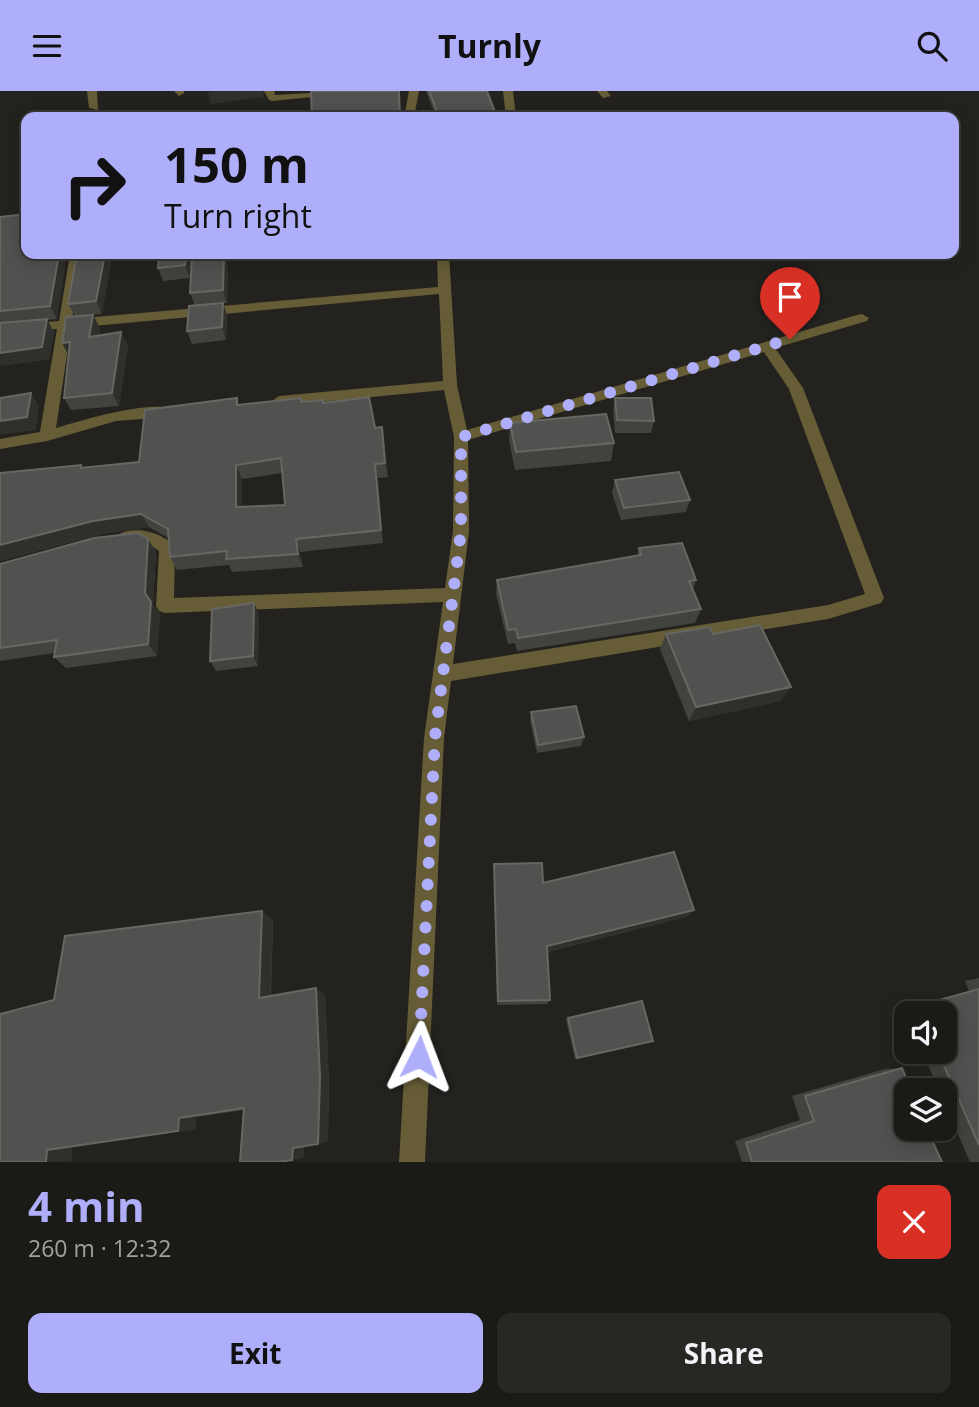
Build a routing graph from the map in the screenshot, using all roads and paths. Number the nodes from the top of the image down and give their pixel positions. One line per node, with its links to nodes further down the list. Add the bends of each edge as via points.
1 (92, 91): 6 (street)
2 (269, 91): 3 (street, via 272,98)
3 (342, 91)
4 (414, 91): 7 (street)
5 (508, 91): 8 (street)
6 (94, 108)
7 (411, 112)
8 (510, 112)
9 (75, 259): 13 (street)
10 (443, 259): 11 (street)
11 (446, 290): 13 (street); 16 (street)
12 (862, 318): 15 (street)
13 (63, 324): 14 (street); 19 (street)
14 (0, 330)
15 (766, 346): 20 (street); 24 (street, via 796,388 875,598 828,612)
16 (450, 385): 17 (street); 20 (street)
17 (269, 402)
18 (186, 410): 19 (street, via 116,417)
19 (47, 436): 21 (street)
20 (461, 437): 23 (street, via 461,531)
21 (0, 444)
22 (103, 543): 23 (street, via 149,537 167,548 164,606)
23 (453, 595): 24 (street)
24 (443, 674): 25 (street, via 435,737)
25 (412, 1162)

